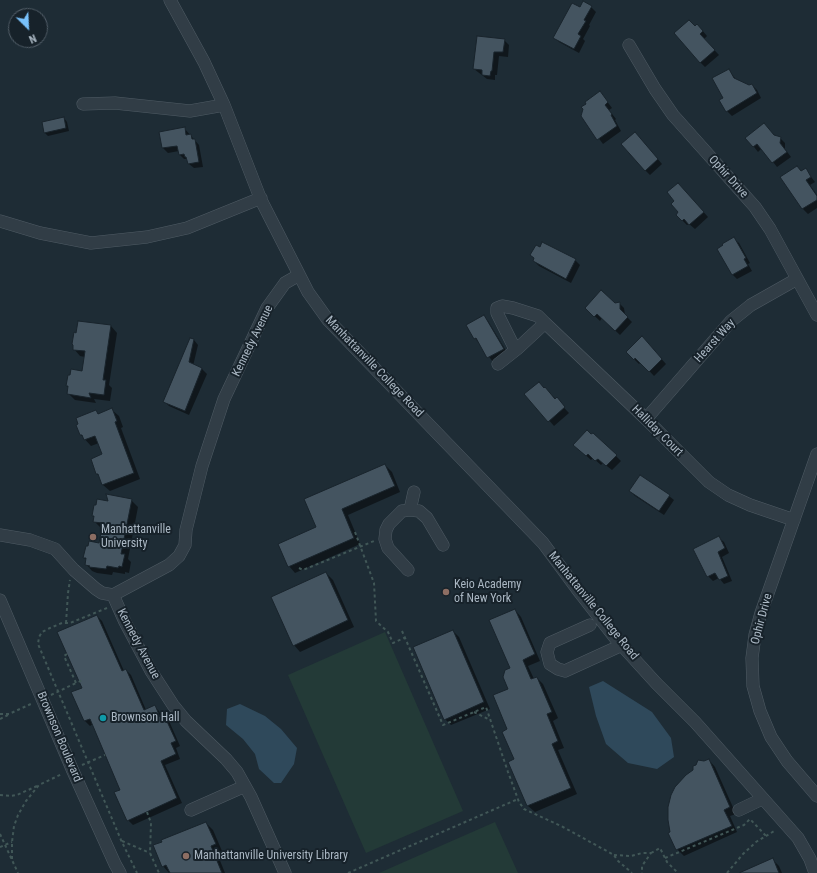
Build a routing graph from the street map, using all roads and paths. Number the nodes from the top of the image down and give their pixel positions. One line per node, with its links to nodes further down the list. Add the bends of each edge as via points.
1 (170, 0): 4 (street, Manhattanville College Road)
2 (629, 45): 8 (street, Ophir Drive, via 673,115 755,207)
3 (83, 104): 4 (street, via 115,103 190,110)
4 (224, 105): 5 (street, Manhattanville College Road)
5 (261, 198): 6 (street, via 187,228 91,243 40,233); 7 (street, Manhattanville College Road)
6 (0, 221)
7 (299, 275): 26 (street, Kennedy Avenue, via 285,283 267,308 224,399 202,466 186,530 185,545 179,556); 32 (street, Manhattanville College Road, via 328,320 543,543)
8 (797, 279): 9 (street, Ophir Drive); 13 (street, Hearst Way, via 751,305 731,321)
9 (817, 315)
10 (541, 320): 11 (street); 11 (street, via 513,308 497,308 497,313); 13 (street, Halliday Court)
11 (516, 349): 12 (street)
12 (498, 364)
13 (646, 419): 17 (street, Halliday Court, via 709,482 728,495)
14 (817, 454): 17 (street, Ophir Drive)
15 (414, 492): 16 (street)
16 (410, 510): 20 (street, via 402,511 389,524); 21 (street, via 419,511 427,518)
17 (794, 520): 45 (street, Ophir Drive, via 755,635 752,658 754,686 760,712 771,737 787,761)
18 (355, 532): 22 (path)
19 (0, 535): 24 (street, via 30,540 55,549)
20 (385, 536): 22 (path); 25 (street, via 388,548)
21 (443, 545)
22 (360, 546): 23 (path, via 303,570); 31 (path, via 374,583 376,622 388,632 393,643)
23 (299, 568)
24 (74, 570): 26 (street, via 96,589); 28 (path, via 68,593)
25 (408, 570)
26 (115, 599): 28 (path); 43 (street, Kennedy Avenue, via 151,671 173,705 226,759)
27 (0, 600): 41 (street, Brownson Boulevard)
28 (66, 623): 40 (path, via 42,632 38,644)
29 (590, 625): 32 (street, via 550,643 550,664 565,671)
30 (402, 631): 31 (path)
31 (405, 638): 35 (path, via 443,725)
32 (622, 645): 47 (street, Manhattanville College Road, via 695,722)
33 (67, 654): 34 (path, via 64,656 76,683)
34 (83, 680)
35 (474, 712): 38 (path); 38 (path, via 486,707)
36 (9, 714): 37 (path)
37 (0, 719)
38 (490, 720): 46 (path)
39 (105, 755): 40 (path)
40 (88, 762): 41 (path); 54 (path)
41 (72, 769): 42 (path); 64 (street, Brownson Boulevard)
42 (39, 785): 44 (path, via 17,795); 55 (path, via 18,815)
43 (245, 786): 48 (street); 67 (street, Kennedy Avenue)
44 (0, 796)
45 (817, 796)
46 (518, 799): 60 (path, via 524,809); 68 (path)
47 (762, 799): 49 (street); 51 (street, Manhattanville College Road)
48 (191, 810)
49 (739, 810)
50 (147, 812): 58 (path, via 151,823)
51 (786, 824): 53 (path); 73 (street, Manhattanville College Road, via 798,838)
52 (0, 834): 56 (path)
53 (766, 836): 61 (path, via 750,818 744,825); 72 (path, via 743,854)
54 (121, 840): 58 (path); 65 (path)
55 (12, 842): 56 (path); 62 (path)
56 (5, 845): 57 (path); 62 (path)
57 (0, 847)
58 (150, 853): 66 (path)
59 (651, 853): 60 (path); 61 (path, via 660,848); 70 (path, via 642,866)
60 (614, 855): 69 (path)
61 (665, 858): 71 (path)
62 (12, 859): 63 (path)
63 (18, 873)
64 (120, 873)
65 (137, 873)
66 (158, 873)
67 (286, 873)
68 (348, 873)
69 (632, 873)
70 (642, 873)
71 (678, 873)
72 (728, 873)
73 (815, 873)

